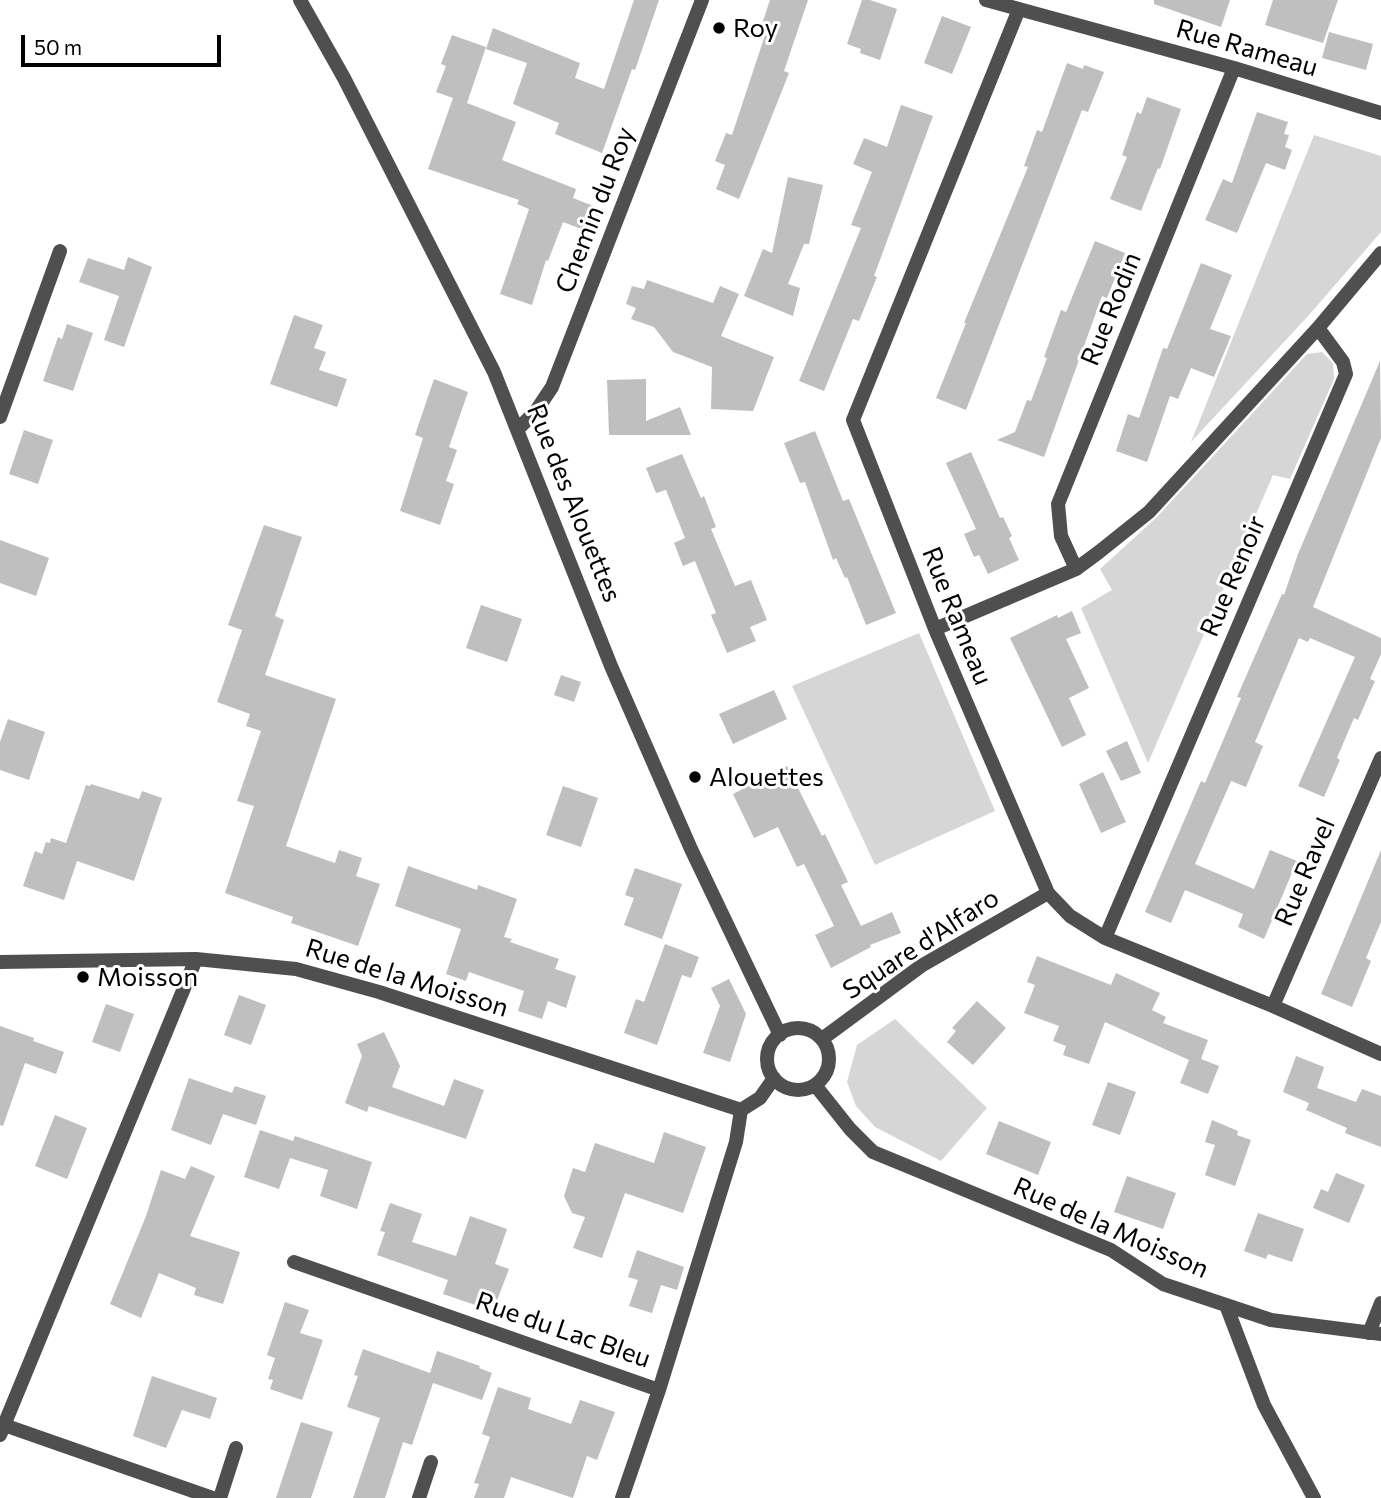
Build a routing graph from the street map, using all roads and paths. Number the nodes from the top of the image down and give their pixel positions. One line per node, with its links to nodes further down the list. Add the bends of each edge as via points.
1 (300, 0): 11 (street, Rue des Alouettes, via 494,372)
2 (702, 0): 11 (street, Chemin du Roy, via 552,387)
3 (986, 0): 4 (street, Rue Rameau)
4 (1019, 9): 5 (street, Rue Rameau); 13 (street, Rue Rameau, via 853,420)
5 (1234, 68): 6 (street, Rue Rameau); 12 (street, Rue Rodin, via 1058,504 1061,536)
6 (1381, 113)
7 (60, 250): 10 (street)
8 (1381, 253): 9 (street)
9 (1318, 328): 12 (street, via 1149,512); 16 (street, Rue Renoir, via 1343,362 1346,374)
10 (0, 417)
11 (518, 429): 20 (street, Rue des Alouettes, via 616,678)
12 (1076, 569): 13 (street)
13 (935, 629): 15 (street, Rue Rameau)
14 (1381, 758): 19 (street, Rue Ravel)
15 (1048, 893): 16 (street, Rue Rameau, via 1070,916); 21 (street, Square d'Alfaro, via 921,966)
16 (1105, 937): 19 (street, Rue Rameau)
17 (196, 959): 18 (street, Rue de la Moisson); 25 (street, Rue de la Moisson, via 296,970 379,992); 31 (street)
18 (0, 962)
19 (1273, 1006): 22 (street, Rue Rameau)
20 (780, 1035): 21 (street, via 806,1029); 23 (street, via 768,1060)
21 (822, 1039): 24 (street, via 828,1069)
22 (1381, 1054)
23 (774, 1079): 24 (street, via 789,1088); 25 (street, via 760,1098)
24 (815, 1085): 28 (street, Rue de la Moisson, via 873,1152 1111,1250 1163,1284)
25 (741, 1110): 30 (street, Rue du Lac Bleu, via 736,1142)
26 (294, 1262): 30 (street, Rue du Lac Bleu)
27 (1381, 1303): 29 (street)
28 (1226, 1305): 29 (street, Rue de la Moisson, via 1271,1320); 38 (street, via 1265,1405)
29 (1375, 1333)
30 (659, 1390): 37 (street)
31 (2, 1430): 34 (street)
32 (236, 1448): 35 (street)
33 (431, 1462): 36 (street)
34 (213, 1498)
35 (220, 1498)
36 (419, 1498)
37 (622, 1498)
38 (1314, 1498)

